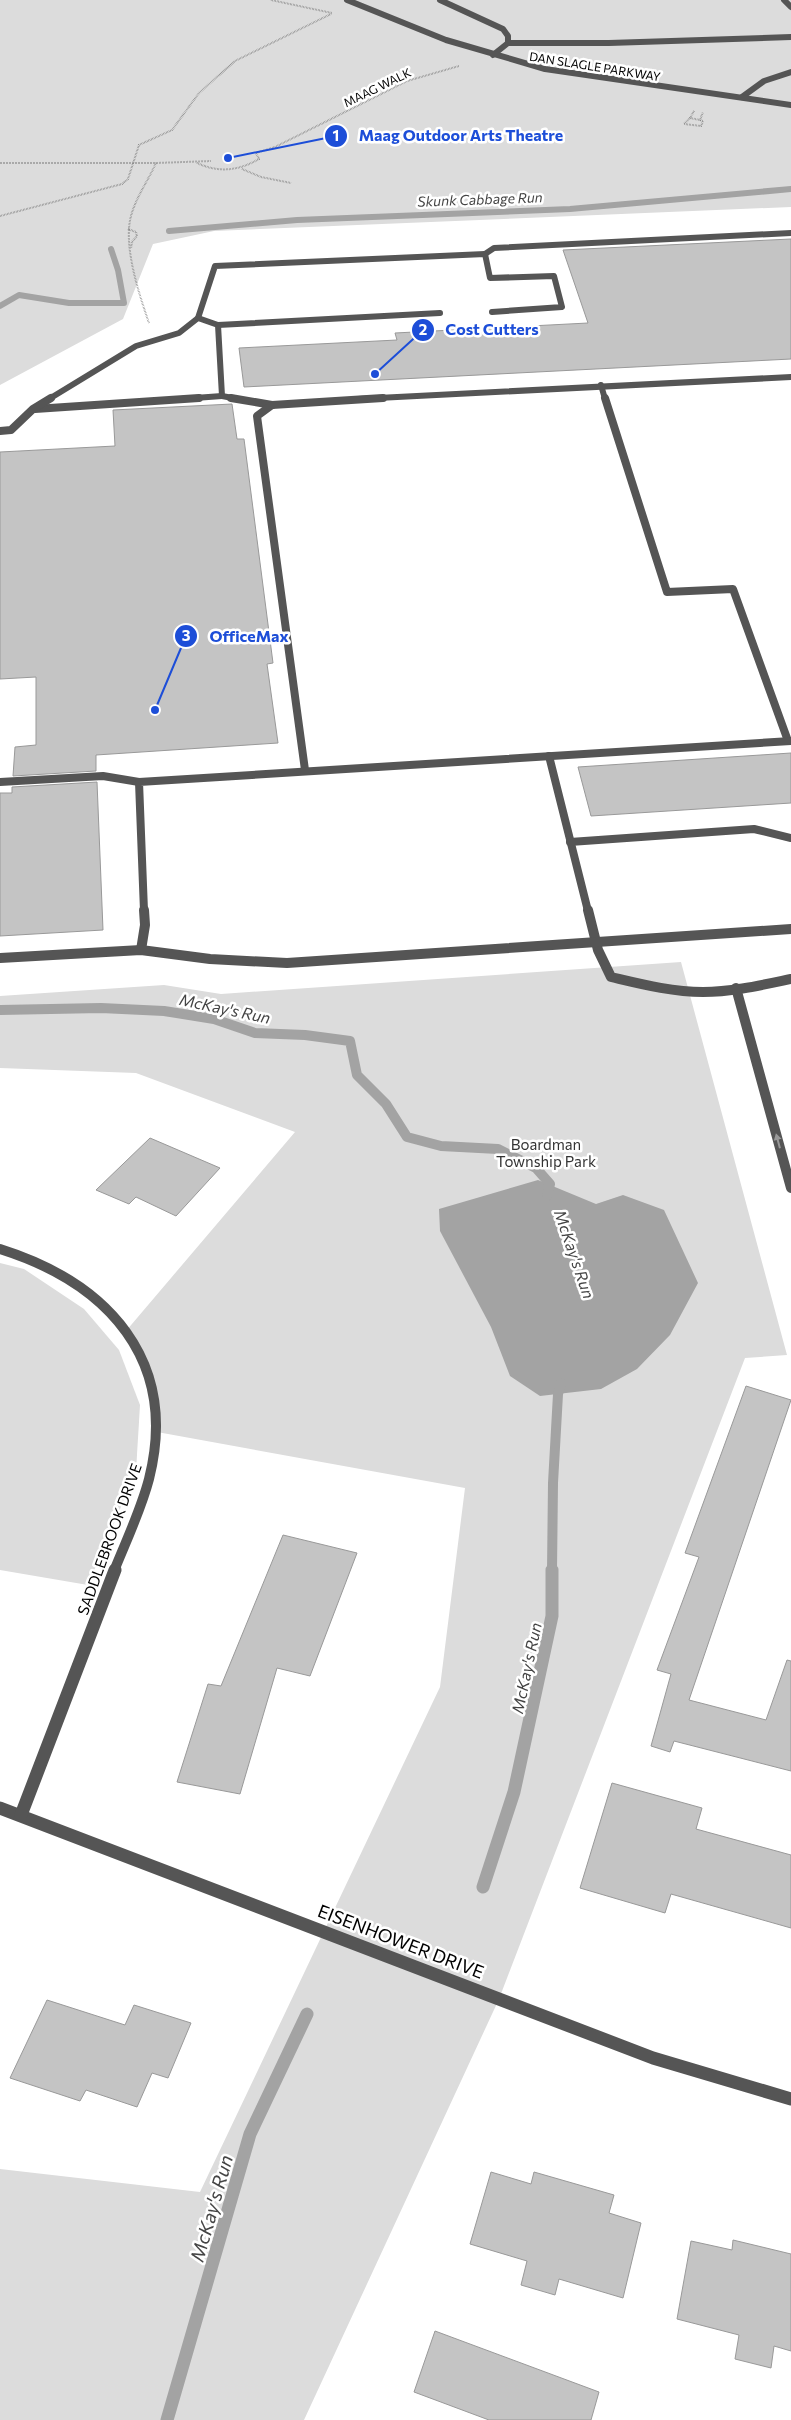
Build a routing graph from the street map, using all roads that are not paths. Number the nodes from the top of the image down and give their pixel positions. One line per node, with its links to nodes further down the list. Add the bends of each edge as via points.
1 (347, 0): 4 (street, DAN SLAGLE PARKWAY)
2 (440, 0): 7 (street, via 503,29)
3 (784, 0): 5 (street)
4 (357, 1): 8 (street, DAN SLAGLE PARKWAY, via 446,40)
5 (791, 8)
6 (791, 37): 7 (street)
7 (508, 43): 8 (street)
8 (492, 55): 10 (street, DAN SLAGLE PARKWAY, via 582,76)
9 (791, 72): 10 (street, via 764,81)
10 (742, 97): 11 (street, DAN SLAGLE PARKWAY)
11 (791, 105)
12 (791, 233): 13 (street, via 494,248)
13 (485, 254): 14 (street, via 490,278 554,276 562,307); 16 (street, via 214,266)
14 (492, 312)
15 (440, 313): 17 (street)
16 (198, 318): 17 (street); 22 (street, via 179,333 136,346)
17 (218, 325): 20 (street)
18 (791, 377): 19 (street)
19 (601, 385): 21 (street, via 304,401); 24 (street, via 667,592 733,589)
20 (222, 396): 21 (street); 22 (street)
21 (272, 406): 26 (street, via 256,416)
22 (33, 409): 23 (street, via 11,430)
23 (0, 431)
24 (789, 741): 25 (street)
25 (549, 756): 26 (street); 30 (street)
26 (305, 770): 28 (street)
27 (0, 782): 28 (street, via 103,776)
28 (139, 782): 33 (street, via 145,925)
29 (791, 838): 30 (street, via 754,830)
30 (570, 842): 32 (street)
31 (791, 929): 32 (street)
32 (596, 943): 33 (street, via 287,963 210,959); 36 (street, via 611,977 702,992)
33 (141, 950): 34 (street)
34 (0, 958)
35 (791, 979): 36 (street)
36 (736, 988): 37 (street, one-way to 36)
37 (791, 1188)
38 (0, 1249): 40 (street, SADDLEBROOK DRIVE, via 55,1271 97,1299 126,1331 138,1352 156,1403 157,1441 149,1480)
39 (0, 1808): 40 (street, EISENHOWER DRIVE)
40 (21, 1815): 41 (street, EISENHOWER DRIVE, via 653,2058)
41 (791, 2099)

